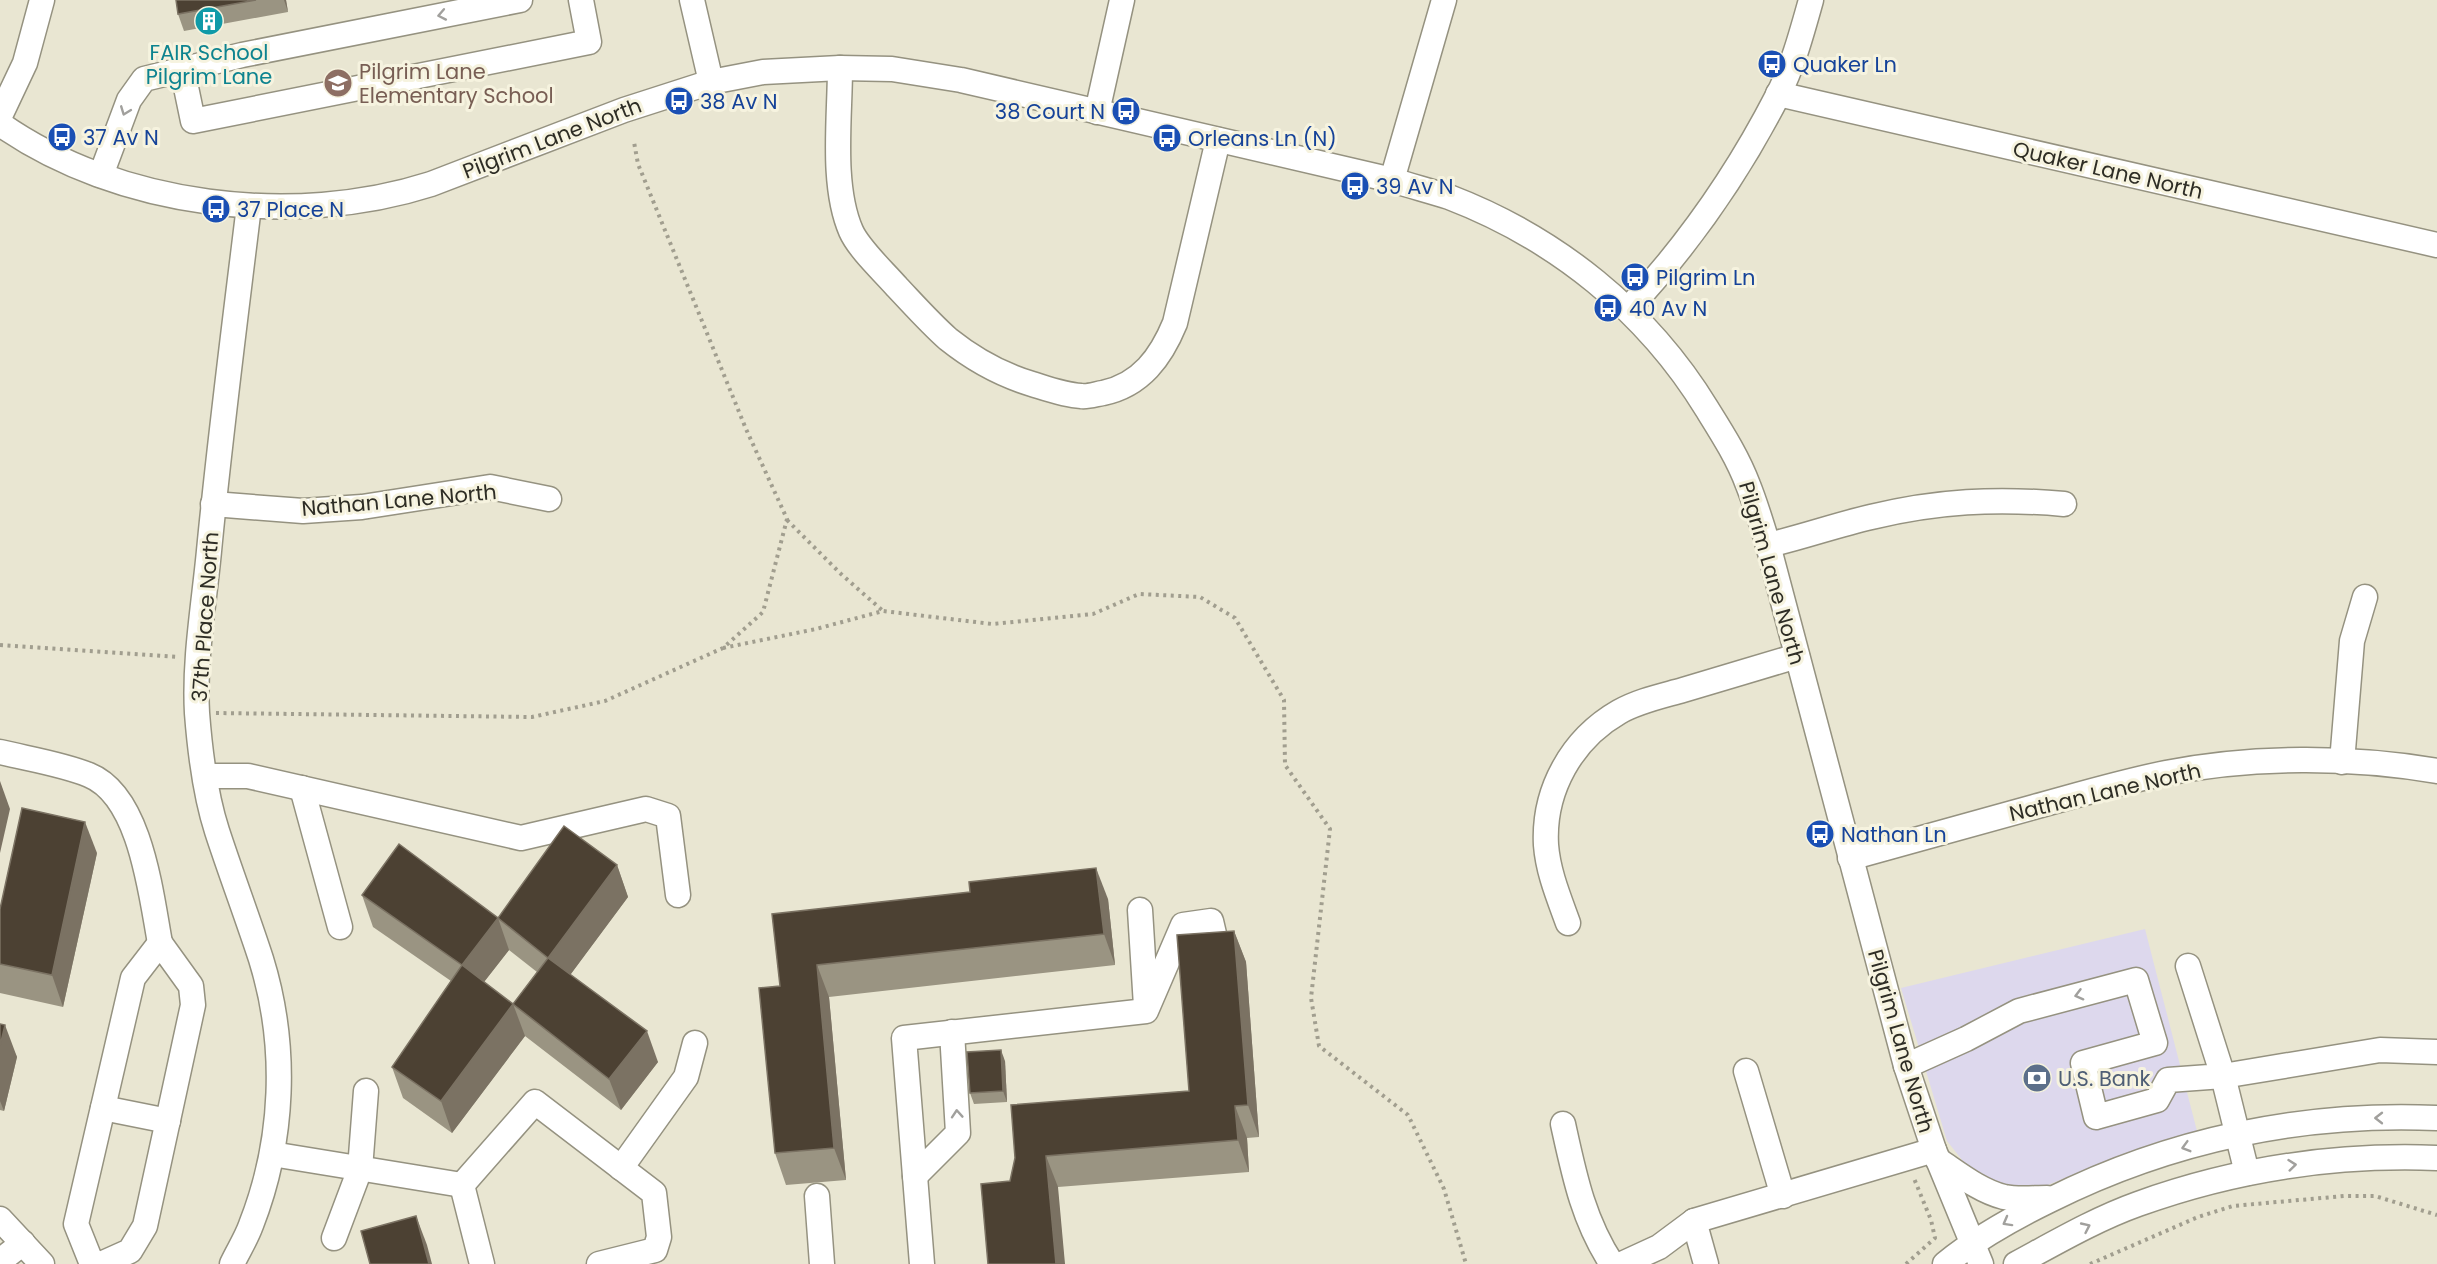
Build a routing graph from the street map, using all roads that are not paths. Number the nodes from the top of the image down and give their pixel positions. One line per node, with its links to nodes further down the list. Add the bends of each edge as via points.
1 (42, 0): 13 (street, via 25,63)
2 (520, 0): 8 (street, one-way to 8)
3 (580, 0): 8 (street, via 589,42 193,121)
4 (692, 0): 10 (street)
5 (1122, 0): 12 (street)
6 (1444, 0): 17 (street)
7 (1811, 0): 11 (street)
8 (182, 68): 16 (street, one-way to 16, via 144,80 129,100)
9 (840, 68): 10 (street, Pilgrim Lane North, via 763,72); 12 (street, Pilgrim Lane North, via 892,69 962,80); 15 (street, via 839,176 842,206 852,233 920,312 950,340 982,363 1058,393 1083,397 1131,383 1165,347 1175,323)
10 (711, 82): 18 (street, Pilgrim Lane North, via 624,110 404,193 343,204)
11 (1778, 94): 19 (street, Quaker Lane North); 20 (street, via 1695,232)
12 (1097, 112): 15 (street, Pilgrim Lane North)
13 (0, 116)
14 (0, 124): 16 (street, Pilgrim Lane North, via 58,157)
15 (1218, 140): 17 (street, Pilgrim Lane North)
16 (101, 175): 18 (street, Pilgrim Lane North, via 163,194)
17 (1392, 180): 20 (street, Pilgrim Lane North, via 1448,197 1505,222 1557,253)
18 (249, 206): 22 (street, 37th Place North)
19 (2437, 245)
20 (1628, 309): 24 (street, Pilgrim Lane North, via 1690,381 1722,434 1748,483)
21 (549, 499): 22 (street, Nathan Lane North, via 490,487 362,507 303,510)
22 (213, 504): 30 (street, 37th Place North, via 198,658 197,712)
23 (2064, 504): 24 (street, via 1967,501 1917,507)
24 (1768, 545): 26 (street, Pilgrim Lane North)
25 (2365, 597): 28 (street, via 2352,641)
26 (1797, 656): 32 (street, Pilgrim Lane North); 35 (street, via 1620,711 1593,730 1572,754 1555,782 1547,812 1546,845 1551,876)
27 (0, 752): 37 (street, via 91,776 116,795 136,833)
28 (2342, 762): 29 (street, Nathan Lane North, via 2374,762); 32 (street, Nathan Lane North, via 2234,764 2167,773)
29 (2437, 771)
30 (205, 776): 31 (street, via 248,776); 55 (street, 37th Place North, via 216,828 262,962 274,1014 280,1065)
31 (302, 788): 33 (street, via 521,838 646,809 668,816); 36 (street)
32 (1850, 858): 45 (street, Pilgrim Lane North)
33 (678, 895)
34 (1140, 910): 40 (street)
35 (1568, 923)
36 (340, 927)
37 (160, 943): 50 (street, via 133,978); 52 (street, via 191,986 194,1005)
38 (1218, 951): 40 (street, via 1211,921 1183,925)
39 (2188, 966): 47 (street)
40 (1146, 1011): 41 (street)
41 (952, 1032): 61 (street, one-way to 41, via 958,1133); 61 (street, via 904,1038)
42 (695, 1043): 58 (street, via 686,1077)
43 (2155, 1043): 45 (street, one-way to 45, via 2136,980 2019,1011); 48 (street); 48 (street, via 2083,1063 2096,1117 2157,1100)
44 (2437, 1052): 47 (street, via 2380,1050)
45 (1906, 1066): 56 (street, Pilgrim Lane North)
46 (1746, 1071): 64 (street)
47 (2223, 1076): 48 (street); 54 (street)
48 (2168, 1080)
49 (366, 1091): 59 (street)
50 (103, 1108): 52 (street); 73 (street, via 76,1224)
51 (2437, 1118): 54 (street, one-way to 54, via 2354,1118)
52 (168, 1121): 74 (street, via 145,1226 130,1251)
53 (1563, 1124): 80 (street, via 1577,1189 1596,1241)
54 (2237, 1133): 60 (street); 65 (street, one-way to 65, via 2156,1155)
55 (273, 1154): 59 (street); 75 (street, 37th Place North, via 251,1227)
56 (1936, 1155): 64 (street, via 1908,1158); 65 (street, via 1964,1178 1996,1194); 70 (street, Pilgrim Lane North)
57 (2437, 1158): 60 (street, one-way to 57, via 2278,1166 2385,1156)
58 (621, 1168): 62 (street, via 535,1102); 77 (street, via 654,1193 659,1237 655,1250)
59 (360, 1169): 62 (street); 68 (street)
60 (2247, 1173): 84 (street, one-way to 60, via 2136,1204)
61 (915, 1176): 79 (street)
62 (462, 1185): 76 (street)
63 (817, 1196): 78 (street)
64 (1783, 1196): 67 (street)
65 (2052, 1198): 70 (street, one-way to 70)
66 (0, 1219): 69 (street)
67 (1694, 1221): 81 (street, via 1659,1247); 82 (street)
68 (334, 1238)
69 (23, 1243): 71 (street); 72 (street)
70 (1977, 1254): 83 (street)
71 (0, 1261)
72 (42, 1264)
73 (92, 1264)
74 (101, 1264)
75 (232, 1264)
76 (482, 1264)
77 (600, 1264)
78 (822, 1264)
79 (922, 1264)
80 (1612, 1264)
81 (1622, 1264)
82 (1706, 1264)
83 (1946, 1264)
84 (2016, 1264)

